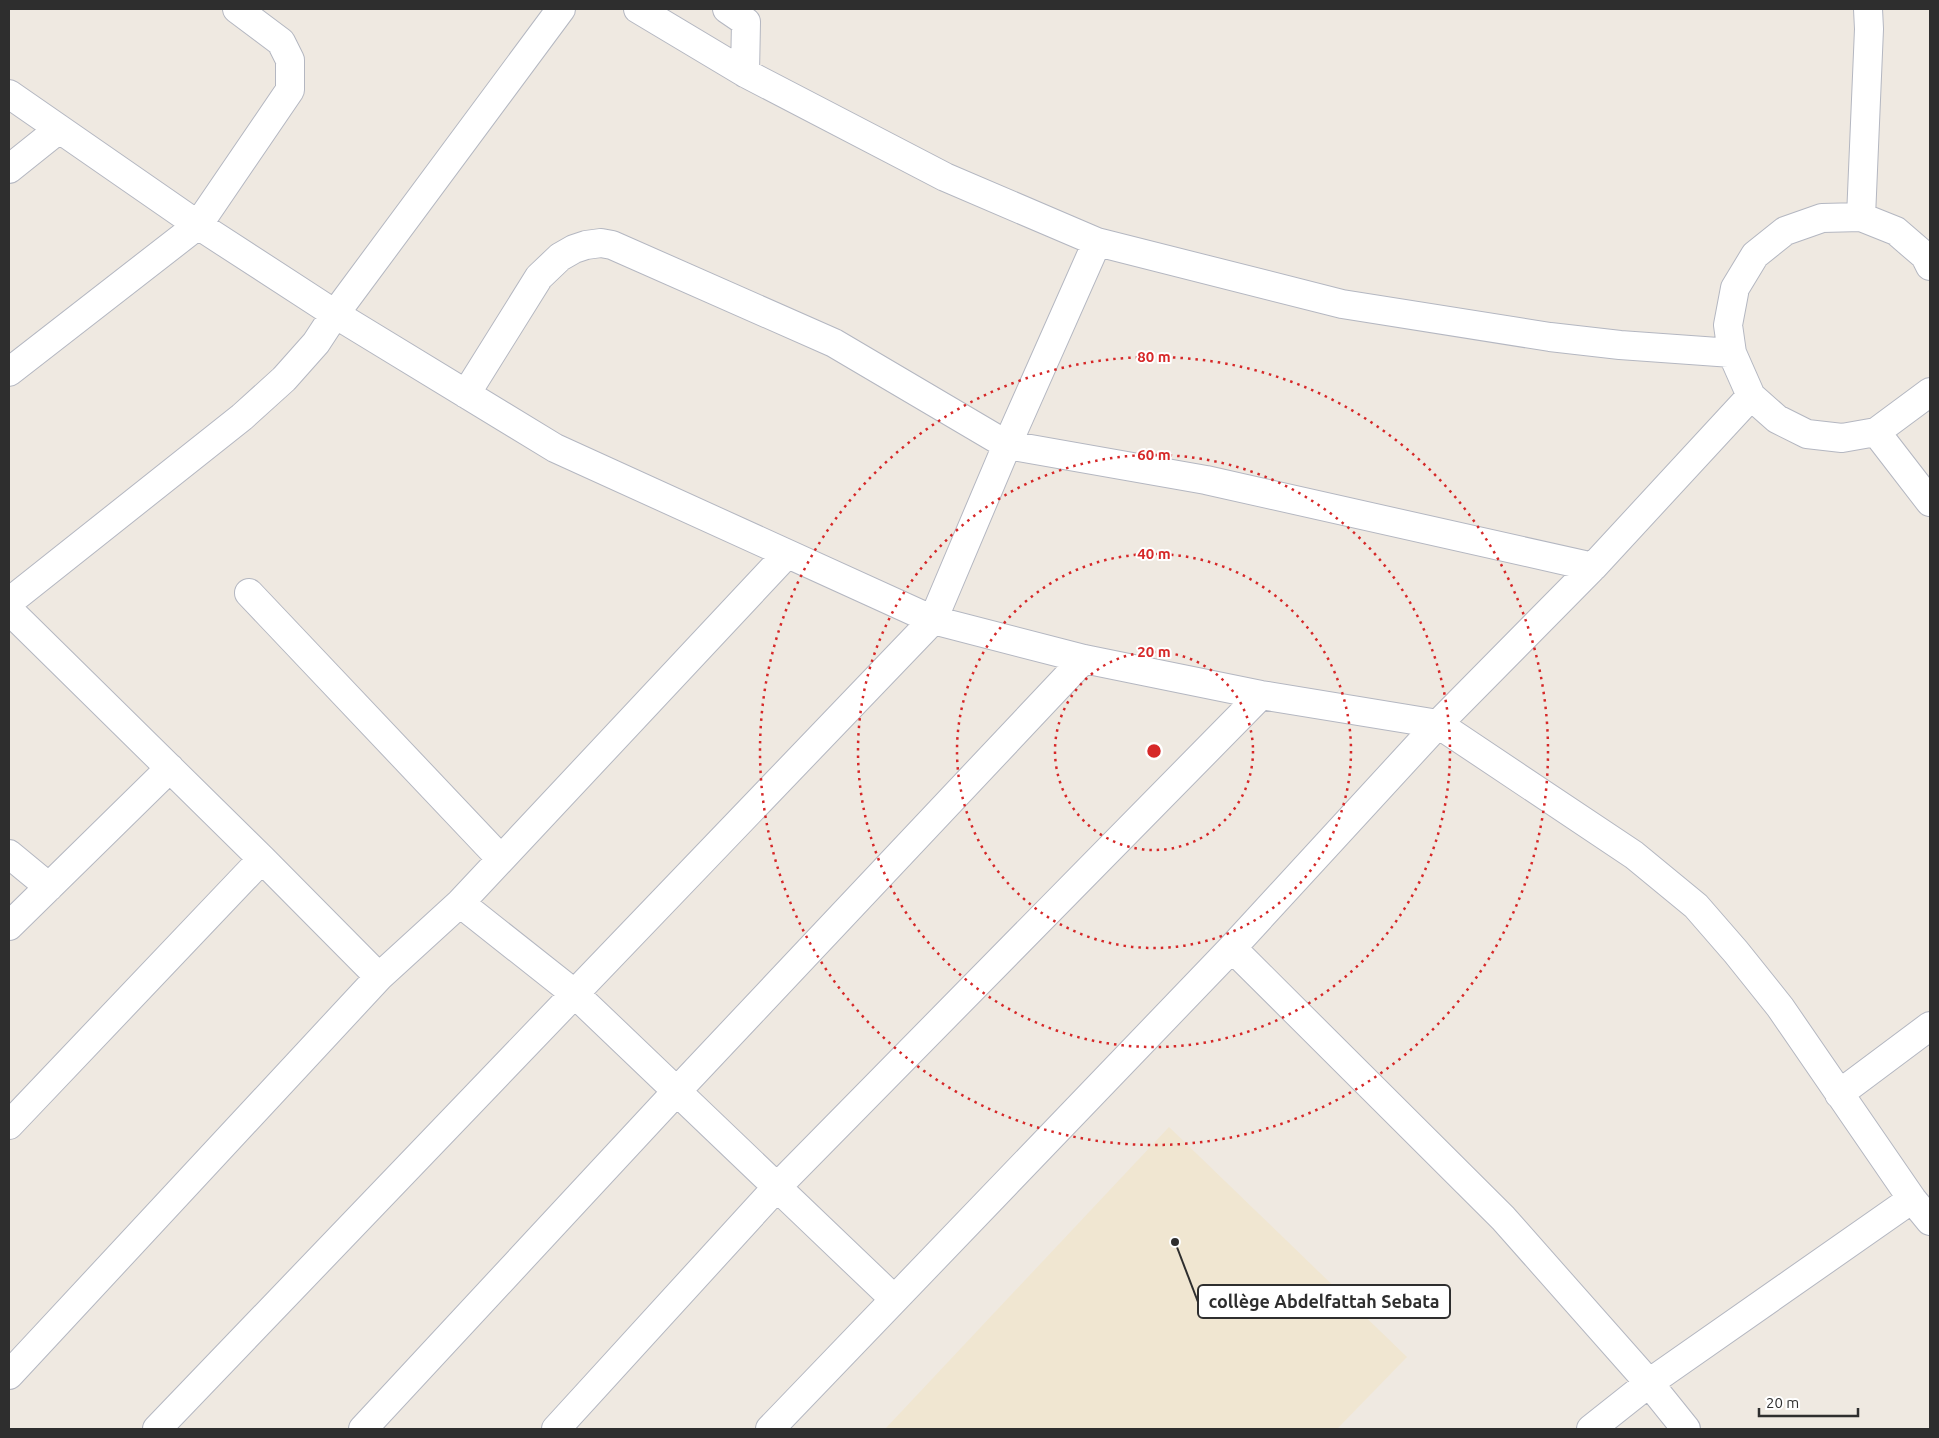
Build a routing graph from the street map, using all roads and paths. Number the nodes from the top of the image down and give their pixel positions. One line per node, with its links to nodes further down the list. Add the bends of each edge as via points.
1 (237, 9): 11 (street, via 281,42 290,60 290,90)
2 (561, 9): 14 (street)
3 (638, 9): 6 (street)
4 (1868, 9): 10 (street)
5 (745, 13): 6 (street)
6 (745, 73): 12 (street, via 944,177)
7 (9, 94): 8 (street)
8 (59, 129): 9 (street); 11 (street)
9 (9, 169)
10 (1861, 217): 13 (street, via 1896,231 1925,256); 15 (street, via 1812,221 1785,231 1755,255 1735,288 1728,325)
11 (198, 225): 14 (street); 16 (street)
12 (1097, 242): 15 (street, via 1342,304 1559,338); 21 (street)
13 (1930, 266)
14 (335, 314): 18 (street); 26 (street, via 316,343 284,379 242,417)
15 (1732, 353): 19 (street)
16 (9, 372)
17 (1930, 392): 20 (street)
18 (466, 394): 21 (street, via 539,278 560,257 586,245 601,243 612,245 834,343); 23 (street, via 555,448)
19 (1752, 396): 20 (street, via 1777,419 1807,434 1842,438); 24 (street)
20 (1876, 432): 22 (street)
21 (1007, 445): 24 (street, via 1206,480); 28 (street)
22 (1930, 502)
23 (786, 554): 28 (street); 35 (street)
24 (1592, 567): 31 (street)
25 (249, 593): 35 (street)
26 (9, 602)
27 (9, 610): 32 (street)
28 (933, 620): 29 (street); 41 (street)
29 (1084, 659): 30 (street); 43 (street)
30 (1261, 695): 31 (street); 46 (street)
31 (1438, 724): 39 (street); 44 (street, via 1634,855 1696,906 1780,1007)
32 (170, 768): 34 (street); 36 (street)
33 (9, 854): 36 (street)
34 (262, 858): 40 (street); 45 (street)
35 (501, 859): 37 (street)
36 (49, 887): 38 (street)
37 (460, 902): 40 (street); 41 (street)
38 (9, 926)
39 (1232, 948): 49 (street); 51 (street, via 1503,1218)
40 (379, 977): 50 (street)
41 (575, 994): 43 (street); 52 (street)
42 (1930, 1026): 44 (street)
43 (676, 1092): 46 (street); 53 (street)
44 (1840, 1094): 47 (street)
45 (9, 1126)
46 (776, 1188): 49 (street); 54 (street)
47 (1912, 1199): 48 (street); 51 (street)
48 (1930, 1221)
49 (894, 1299): 55 (street)
50 (9, 1375)
51 (1649, 1383): 56 (street); 57 (street)
52 (157, 1429)
53 (363, 1429)
54 (556, 1429)
55 (770, 1429)
56 (1591, 1429)
57 (1686, 1429)

